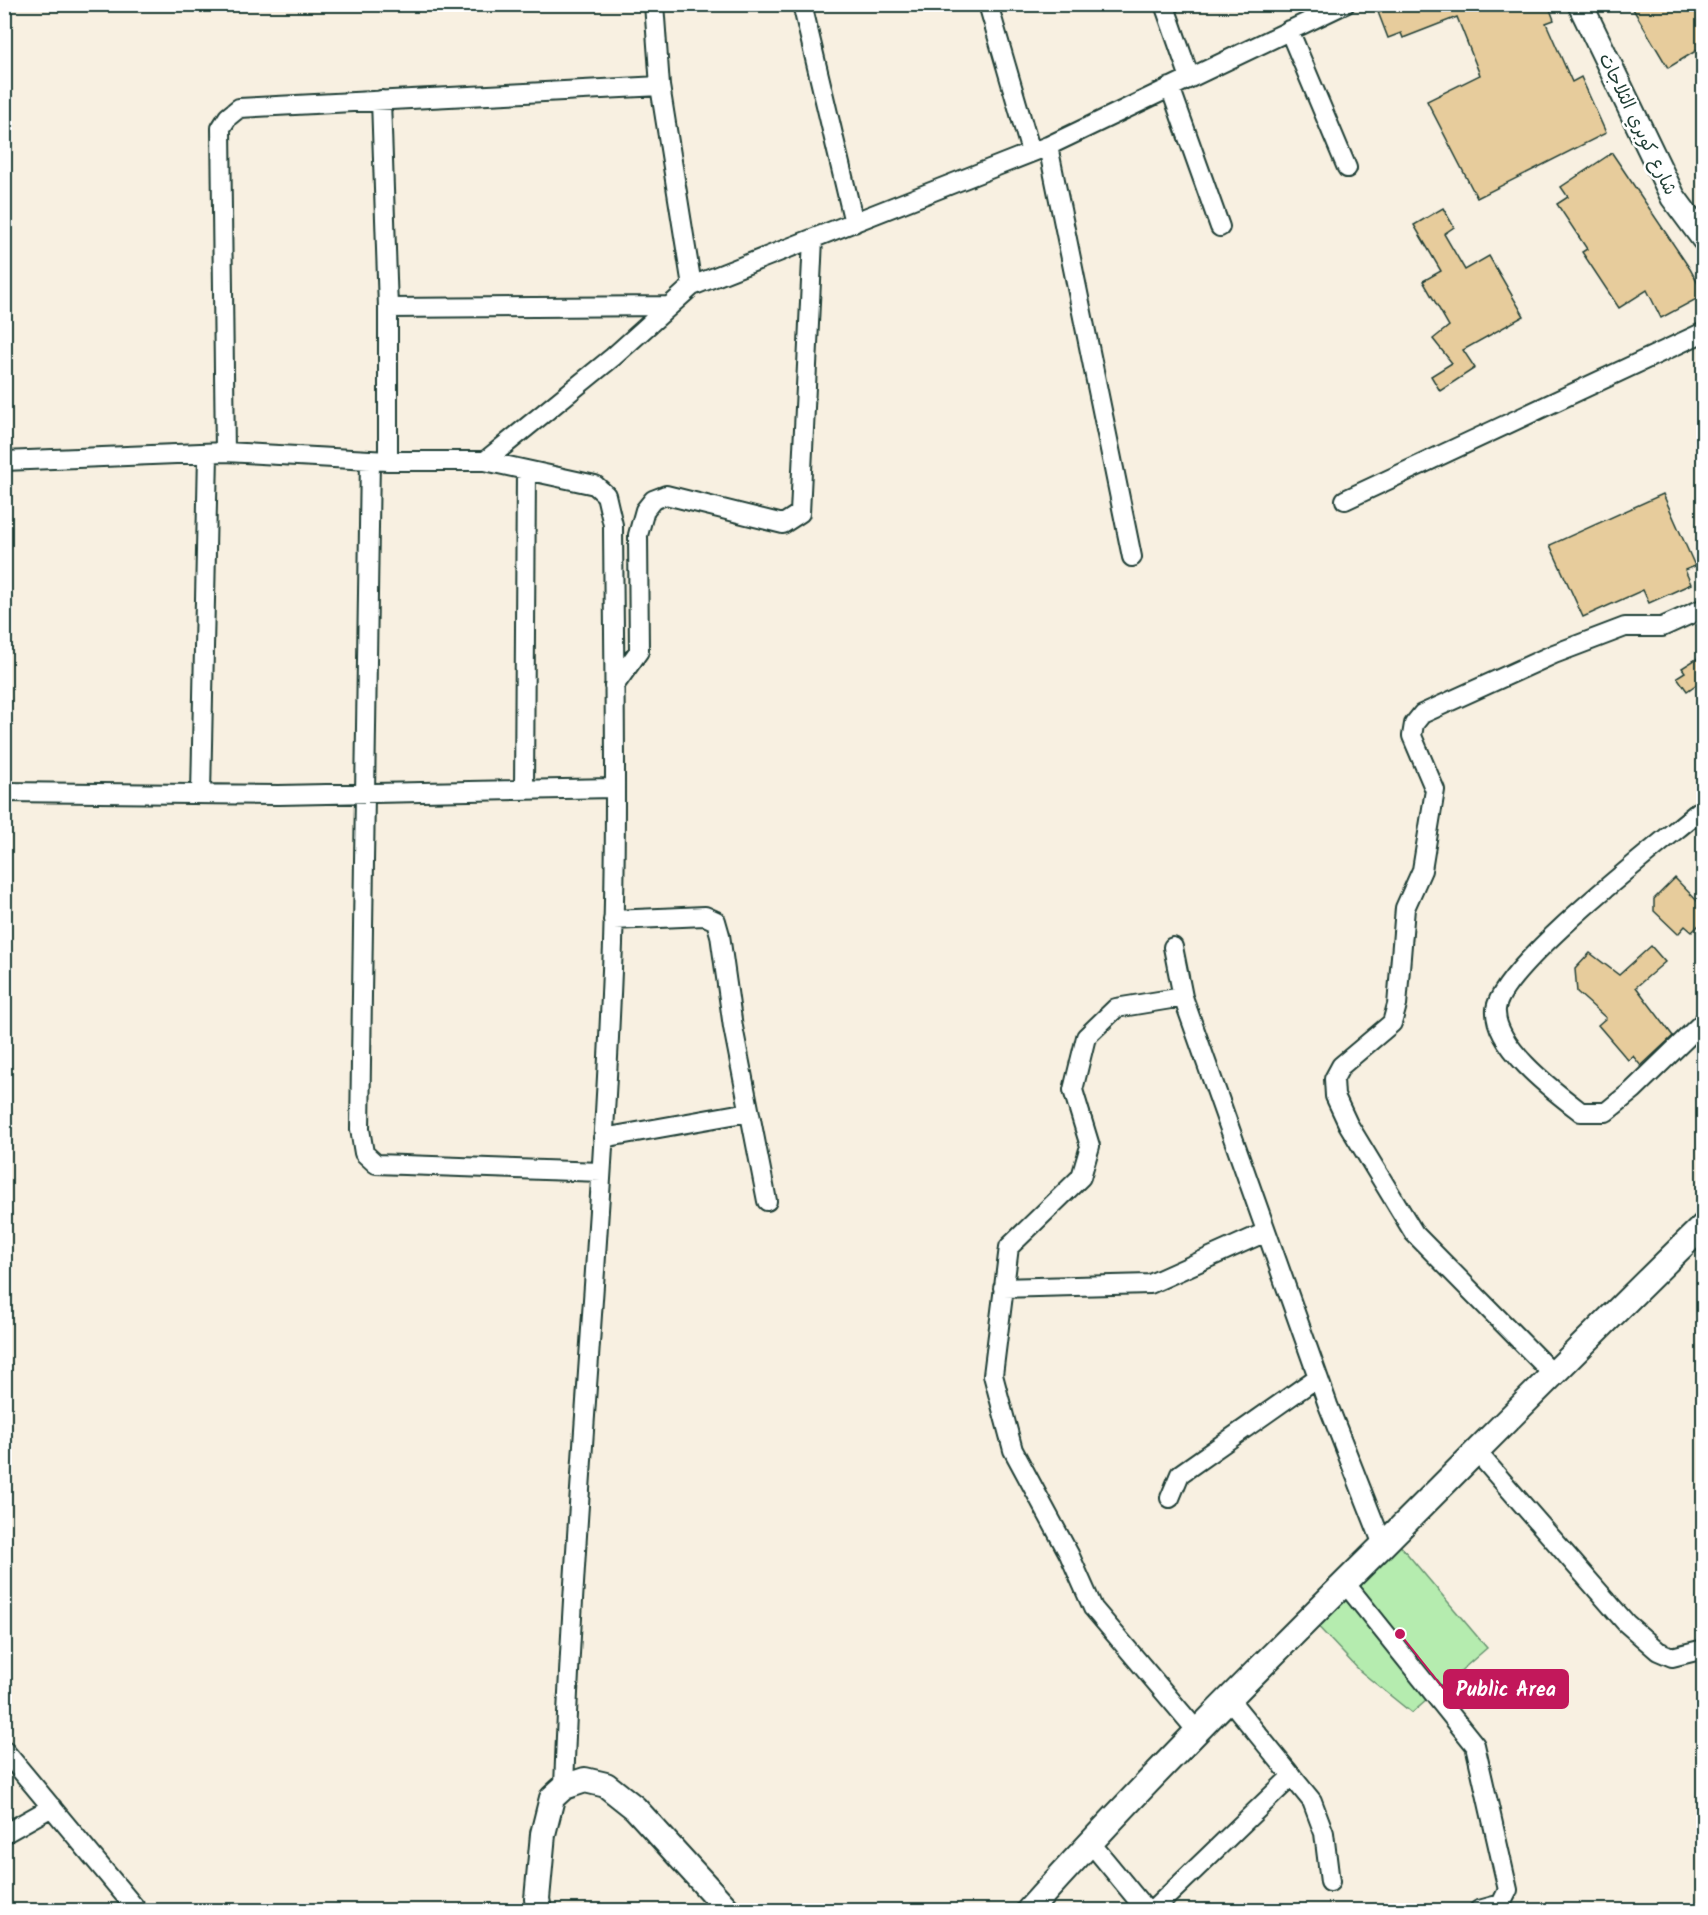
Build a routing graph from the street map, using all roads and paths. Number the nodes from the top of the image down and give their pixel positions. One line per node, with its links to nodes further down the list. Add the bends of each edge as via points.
1 (654, 4): 9 (street)
2 (802, 4): 14 (street)
3 (988, 4): 12 (street)
4 (1164, 4): 8 (street)
5 (1345, 4): 7 (street)
6 (1580, 4): 17 (street, شارع كوبري الثلاجات, via 1673,197)
7 (1290, 30): 8 (street); 13 (street)
8 (1190, 78): 10 (street)
9 (660, 86): 11 (street); 18 (street)
10 (1170, 87): 12 (street); 15 (street)
11 (381, 100): 20 (street); 22 (street, via 239,108 221,128)
12 (1040, 149): 14 (street); 28 (street)
13 (1347, 168)
14 (855, 223): 16 (street)
15 (1220, 226)
16 (813, 239): 18 (street); 30 (street, via 800,513 783,524 666,495 653,500 645,510 638,535 639,651)
17 (1704, 239)
18 (692, 286): 19 (street)
19 (668, 306): 20 (street); 25 (street, via 613,357)
20 (388, 308): 23 (street)
21 (1704, 333): 27 (street)
22 (216, 452): 23 (street); 24 (street); 35 (street)
23 (379, 460): 25 (street); 34 (street)
24 (4, 461)
25 (485, 461): 26 (street)
26 (526, 470): 30 (street, via 595,485 606,495 613,525); 32 (street)
27 (1345, 500)
28 (1132, 557)
29 (1704, 608): 48 (street, via 1662,627 1625,627 1554,654 1422,714 1414,724 1412,736 1435,790 1422,870 1405,908 1397,1005 1392,1023 1341,1066 1334,1079 1335,1096 1348,1124 1414,1233)
30 (614, 686): 31 (street)
31 (614, 788): 32 (street); 37 (street)
32 (524, 790): 34 (street)
33 (4, 792): 35 (street)
34 (363, 793): 35 (street); 43 (street, via 360,1128 364,1153 376,1164)
35 (201, 794)
36 (1704, 807): 40 (street, via 1535,951 1504,987 1496,1010 1503,1038 1544,1083 1581,1112 1606,1112)
37 (613, 920): 41 (street, via 705,916 716,921); 42 (street)
38 (1173, 947): 39 (street)
39 (1183, 997): 46 (street); 47 (street, via 1116,1008 1086,1038 1073,1090 1090,1146 1081,1177 1009,1247)
40 (1704, 1021)
41 (749, 1112): 42 (street); 44 (street)
42 (603, 1138): 43 (street)
43 (601, 1172): 59 (street, via 568,1653)
44 (767, 1201)
45 (1704, 1225): 48 (street)
46 (1266, 1232): 47 (street, via 1150,1284); 49 (street)
47 (1002, 1288): 56 (street, via 993,1375 1013,1449 1093,1608)
48 (1552, 1373): 50 (street)
49 (1318, 1377): 51 (street, via 1180,1474); 52 (street)
50 (1476, 1451): 52 (street); 54 (street, via 1626,1623 1658,1651 1672,1658)
51 (1170, 1498)
52 (1383, 1545): 53 (street)
53 (1345, 1583): 55 (street); 70 (street, via 1475,1745 1508,1890 1501,1904)
54 (1704, 1649)
55 (1229, 1699): 56 (street); 58 (street)
56 (1197, 1731): 62 (street)
57 (4, 1750): 60 (street)
58 (1292, 1776): 63 (street, via 1312,1801 1324,1833); 69 (street)
59 (564, 1787): 64 (street, via 552,1798 543,1834); 66 (street, via 585,1780 606,1785 635,1808)
60 (52, 1807): 61 (street); 65 (street)
61 (4, 1834)
62 (1090, 1842): 67 (street); 68 (street)
63 (1330, 1882)
64 (541, 1907)
65 (137, 1911)
66 (728, 1911)
67 (1029, 1911)
68 (1146, 1911)
69 (1153, 1911)
70 (1479, 1911)

